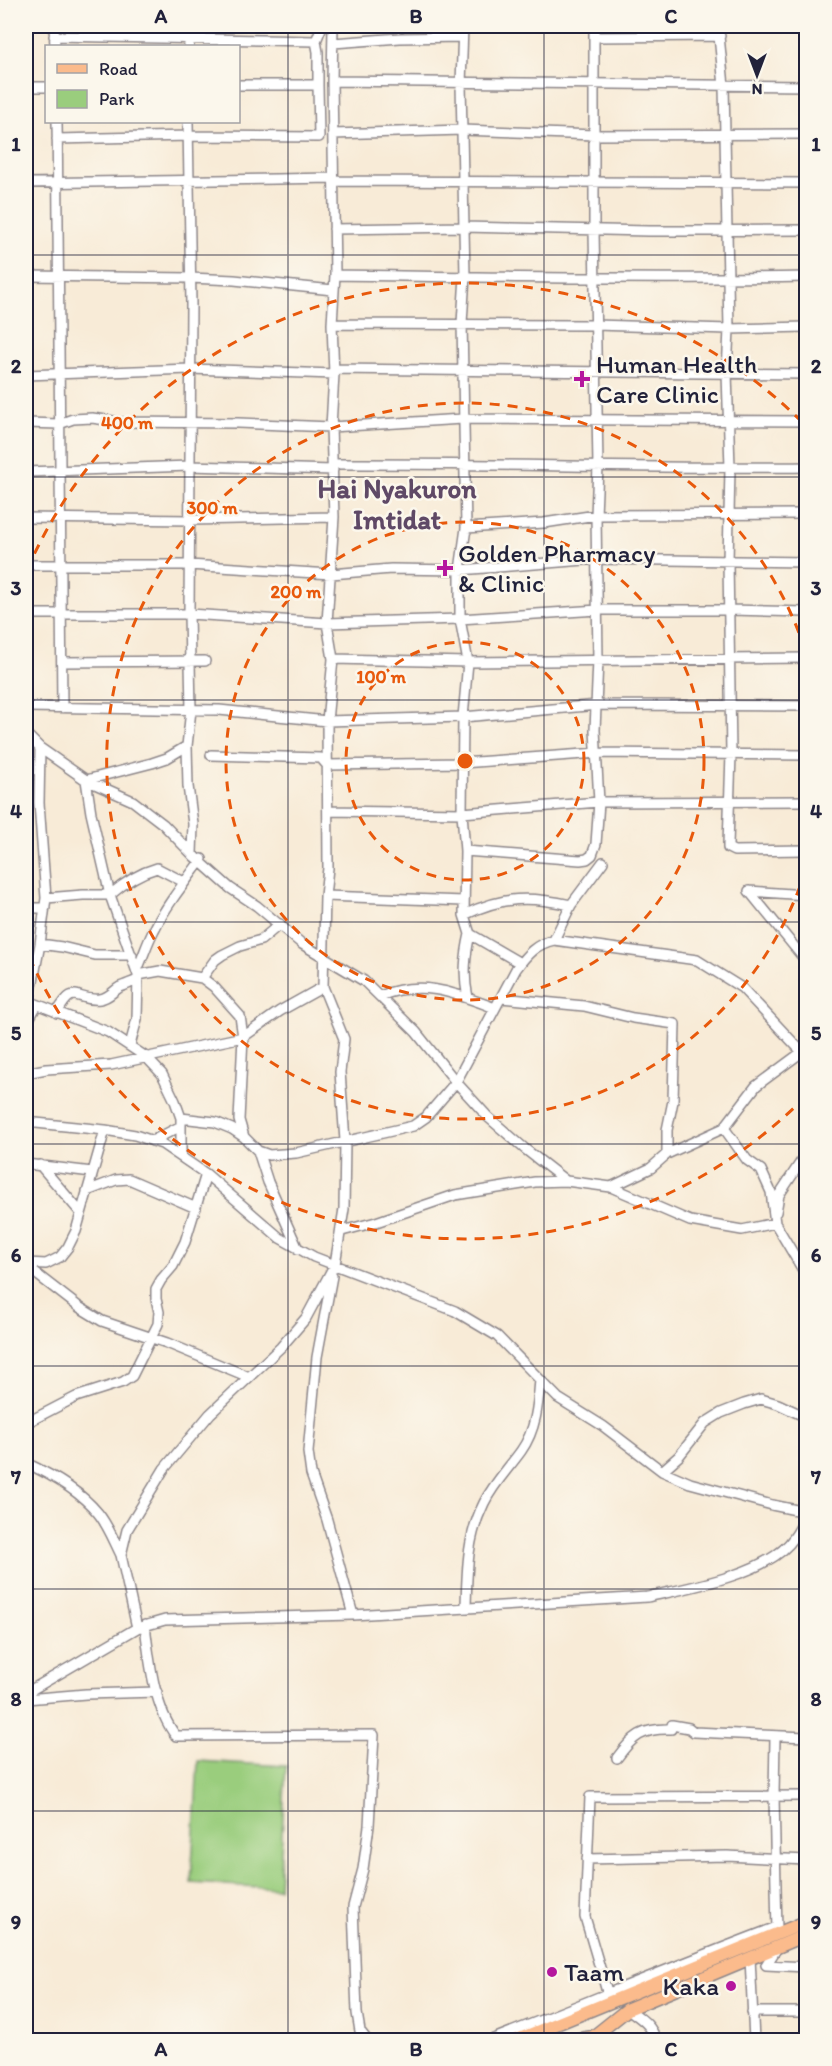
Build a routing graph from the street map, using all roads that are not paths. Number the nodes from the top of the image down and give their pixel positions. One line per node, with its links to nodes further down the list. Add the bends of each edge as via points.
1 (54, 26): 8 (street)
2 (189, 26): 12 (street)
3 (322, 26): 11 (street)
4 (333, 26): 13 (street)
5 (463, 26): 9 (street)
6 (594, 26): 10 (street)
7 (719, 31): 10 (street); 20 (street)
8 (54, 36): 12 (street); 14 (street)
9 (462, 37): 13 (street); 16 (street)
10 (594, 37): 19 (street)
11 (316, 41): 12 (street); 18 (street)
12 (189, 42)
13 (333, 43): 15 (street)
14 (55, 45)
15 (332, 81): 16 (street); 27 (street)
16 (461, 84): 19 (street); 26 (street)
17 (240, 85): 18 (street)
18 (318, 85): 31 (street, via 319,137)
19 (594, 85): 20 (street); 29 (street)
20 (724, 86): 21 (street); 30 (street)
21 (807, 86)
22 (26, 87): 23 (street)
23 (45, 87)
24 (57, 123): 32 (street)
25 (188, 123): 31 (street)
26 (462, 130): 27 (street); 29 (street); 35 (street)
27 (333, 134): 34 (street)
28 (807, 134): 30 (street)
29 (595, 135): 30 (street); 36 (street)
30 (724, 135): 37 (street)
31 (189, 136): 32 (street); 33 (street)
32 (57, 139): 39 (street)
33 (190, 179): 34 (street); 39 (street); 52 (street)
34 (334, 179): 35 (street); 42 (street)
35 (462, 182): 36 (street); 41 (street)
36 (595, 182): 37 (street); 43 (street)
37 (725, 182): 40 (street); 44 (street)
38 (26, 183): 39 (street)
39 (59, 183): 48 (street)
40 (807, 183)
41 (464, 227): 42 (street); 43 (street); 49 (street)
42 (334, 229): 46 (street)
43 (594, 230): 44 (street); 50 (street)
44 (726, 230): 45 (street); 53 (street)
45 (807, 230)
46 (335, 275): 49 (street); 54 (street)
47 (26, 276): 48 (street)
48 (58, 276): 52 (street); 65 (street)
49 (465, 276): 50 (street); 55 (street)
50 (596, 277): 53 (street); 57 (street)
51 (807, 277): 53 (street)
52 (190, 278): 54 (street); 60 (street)
53 (728, 279): 59 (street)
54 (333, 290): 56 (street)
55 (462, 323): 56 (street); 57 (street); 61 (street)
56 (332, 324): 62 (street)
57 (595, 325): 59 (street); 63 (street)
58 (807, 327): 59 (street)
59 (729, 329): 64 (street)
60 (190, 369): 62 (street); 65 (street); 73 (street)
61 (464, 369): 62 (street); 63 (street); 68 (street)
62 (334, 371): 75 (street)
63 (596, 371): 64 (street); 69 (street)
64 (727, 373): 66 (street); 70 (street)
65 (59, 374): 67 (street); 74 (street)
66 (807, 374)
67 (26, 375)
68 (463, 419): 69 (street); 75 (street); 76 (street)
69 (598, 421): 70 (street); 79 (street)
70 (729, 421): 71 (street); 81 (street)
71 (807, 421)
72 (26, 423): 74 (street)
73 (190, 423): 74 (street, via 92,418); 75 (street); 77 (street)
74 (59, 424): 82 (street)
75 (331, 427): 78 (street)
76 (464, 464): 78 (street); 79 (street); 91 (street)
77 (189, 466): 78 (street); 82 (street); 90 (street)
78 (333, 467): 87 (street)
79 (598, 467): 81 (street); 86 (street)
80 (807, 467): 81 (street)
81 (730, 468): 84 (street)
82 (59, 470): 83 (street); 89 (street)
83 (26, 472)
84 (729, 514): 85 (street); 86 (street); 93 (street)
85 (807, 514)
86 (596, 515): 91 (street); 92 (street)
87 (334, 517): 90 (street); 99 (street)
88 (26, 518): 89 (street)
89 (60, 519): 90 (street); 97 (street)
90 (191, 520): 96 (street)
91 (465, 528): 98 (street)
92 (597, 559): 93 (street); 98 (street); 100 (street)
93 (728, 562): 94 (street); 101 (street)
94 (807, 562)
95 (26, 565): 97 (street)
96 (189, 565): 97 (street); 99 (street); 104 (street)
97 (60, 566): 105 (street)
98 (460, 570): 99 (street, via 391,569); 106 (street)
99 (331, 574): 107 (street)
100 (598, 610): 101 (street); 106 (street); 111 (street)
101 (730, 610): 102 (street); 112 (street)
102 (807, 612)
103 (26, 614): 105 (street)
104 (189, 614): 105 (street); 107 (street); 110 (street)
105 (61, 615): 114 (street)
106 (460, 619): 107 (street); 115 (street)
107 (327, 623): 109 (street)
108 (807, 658): 112 (street)
109 (333, 659): 115 (street); 123 (street)
110 (191, 660): 113 (street); 114 (street); 121 (street)
111 (598, 660): 112 (street); 115 (street); 116 (street)
112 (729, 660): 119 (street)
113 (205, 661)
114 (62, 662): 120 (street)
115 (468, 662): 122 (street)
116 (598, 705): 119 (street); 122 (street); 127 (street)
117 (807, 706): 119 (street)
118 (26, 707): 120 (street)
119 (729, 707): 128 (street)
120 (62, 708): 121 (street)
121 (191, 710): 123 (street); 125 (street)
122 (463, 717): 123 (street); 131 (street)
123 (327, 721): 132 (street)
124 (26, 734): 126 (street)
125 (188, 746): 133 (street, via 152,764); 141 (street)
126 (40, 748): 133 (street); 149 (street)
127 (598, 753): 128 (street); 131 (street); 135 (street)
128 (731, 754): 130 (street); 136 (street)
129 (211, 755): 132 (street, via 321,758)
130 (807, 755)
131 (462, 763): 132 (street); 138 (street)
132 (327, 765): 137 (street)
133 (86, 780): 141 (street, via 133,801); 145 (street)
134 (807, 801): 136 (street)
135 (599, 802): 136 (street); 138 (street); 140 (street, via 596,844 587,859)
136 (730, 802): 139 (street, via 730,850)
137 (328, 811): 138 (street); 147 (street)
138 (462, 813): 140 (street)
139 (807, 850)
140 (465, 851): 148 (street)
141 (192, 854): 153 (street)
142 (203, 858): 144 (street)
143 (603, 862): 150 (street)
144 (184, 882): 145 (street, via 157,868 135,876); 161 (street, via 153,931)
145 (111, 895): 149 (street, via 83,895); 157 (street)
146 (807, 895): 159 (street, via 749,891)
147 (325, 896): 148 (street); 158 (street)
148 (464, 902): 152 (street)
149 (45, 903): 151 (street); 156 (street)
150 (572, 905): 152 (street, via 507,899); 155 (street)
151 (26, 908)
152 (464, 915): 154 (street)
153 (280, 924): 158 (street, via 302,944); 162 (street, via 261,940 222,955)
154 (470, 934): 160 (street); 165 (street, via 464,967)
155 (554, 940): 160 (street, via 542,943); 173 (street, via 697,960 742,988)
156 (40, 944): 157 (street, via 95,955); 167 (street)
157 (132, 955): 161 (street)
158 (324, 956): 163 (street); 164 (street)
159 (807, 961)
160 (520, 963): 166 (street)
161 (138, 975): 162 (street, via 160,971); 169 (street, via 108,997 72,994); 172 (street, via 137,1019)
162 (202, 978): 171 (street, via 240,1016)
163 (324, 987): 171 (street); 183 (street, via 344,1039 340,1072)
164 (380, 996): 165 (street, via 416,987); 176 (street, via 416,1032)
165 (468, 998): 168 (street)
166 (501, 998): 168 (street); 186 (street, via 584,1006 675,1024 674,1101 667,1130)
167 (30, 1002): 169 (street); 170 (street)
168 (495, 1008): 176 (street)
169 (57, 1013): 172 (street, via 108,1032)
170 (26, 1024)
171 (243, 1037): 174 (street); 181 (street, via 239,1120)
172 (130, 1045): 174 (street)
173 (804, 1055): 179 (street, via 756,1086)
174 (146, 1057): 175 (street, via 111,1065 46,1069); 178 (street, via 162,1074)
175 (26, 1076)
176 (456, 1082): 183 (street, via 426,1117 412,1126); 192 (street, via 488,1117)
177 (26, 1122): 180 (street)
178 (181, 1122): 181 (street, via 215,1122); 182 (street); 187 (street)
179 (724, 1128): 186 (street); 197 (street, via 747,1160 761,1170 771,1192)
180 (105, 1130): 182 (street); 190 (street)
181 (244, 1137): 184 (street)
182 (152, 1141): 187 (street)
183 (345, 1141): 184 (street, via 282,1155); 198 (street)
184 (258, 1151): 199 (street)
185 (807, 1154): 197 (street, via 779,1195)
186 (667, 1155): 193 (street, via 651,1168)
187 (181, 1157): 191 (street)
188 (26, 1164): 189 (street)
189 (40, 1165): 190 (street); 196 (street)
190 (92, 1172): 194 (street)
191 (206, 1174): 195 (street); 199 (street, via 254,1218)
192 (566, 1181): 193 (street); 198 (street, via 455,1195)
193 (610, 1187): 197 (street, via 690,1221 742,1230)
194 (87, 1191): 195 (street, via 129,1179); 196 (street)
195 (196, 1208): 203 (street, via 185,1242 156,1289 159,1318)
196 (81, 1213): 201 (street, via 76,1231 60,1257 46,1264)
197 (775, 1223): 202 (street)
198 (342, 1231): 200 (street)
199 (298, 1248): 200 (street)
200 (335, 1264): 204 (street, via 306,1318); 205 (street, via 455,1311 497,1336); 213 (street, via 317,1357 308,1452 310,1474 327,1520)
201 (26, 1265): 203 (street, via 90,1314)
202 (807, 1275)
203 (150, 1339): 204 (street); 207 (street, via 128,1380 76,1397)
204 (249, 1377): 211 (street, via 210,1414 164,1469 128,1530)
205 (540, 1380): 209 (street, via 558,1398); 212 (street, via 537,1414 530,1433 494,1484 471,1537 466,1561)
206 (807, 1417): 209 (street, via 761,1399 744,1404 705,1424)
207 (26, 1423)
208 (26, 1463): 211 (street, via 79,1494 99,1514)
209 (662, 1471): 210 (street, via 690,1483)
210 (807, 1514): 212 (street, via 790,1543 777,1555 746,1571 681,1590 647,1597)
211 (121, 1555): 214 (street)
212 (466, 1607): 213 (street)
213 (352, 1615): 214 (street, via 165,1620)
214 (141, 1627): 215 (street); 216 (street)
215 (157, 1692): 217 (street); 237 (street, via 176,1736 374,1735 369,1826 353,1908 357,2013 360,2031)
216 (26, 1693)
217 (26, 1699)
218 (775, 1737): 219 (street); 220 (street, via 694,1732 672,1725 671,1729 639,1733); 221 (street)
219 (807, 1737)
220 (616, 1758)
221 (774, 1796): 222 (street); 223 (street, via 590,1797); 224 (street)
222 (807, 1796)
223 (587, 1859): 224 (street, via 727,1856); 232 (street, via 585,1917)
224 (776, 1860): 225 (street); 227 (street)
225 (807, 1860)
226 (807, 1922): 227 (main road)
227 (777, 1931): 232 (street); 239 (main road)
228 (807, 1935): 229 (main road)
229 (777, 1948): 230 (main road); 231 (street, via 766,1965)
230 (750, 1958): 233 (main road); 234 (street)
231 (807, 1967)
232 (608, 1995): 238 (street)
233 (628, 2009): 236 (main road); 241 (street, via 648,2024)
234 (752, 2012): 235 (street); 242 (street)
235 (807, 2012)
236 (593, 2039): 240 (main road)
237 (367, 2040)
238 (491, 2040)
239 (517, 2040)
240 (574, 2040)
241 (656, 2040)
242 (754, 2040)

